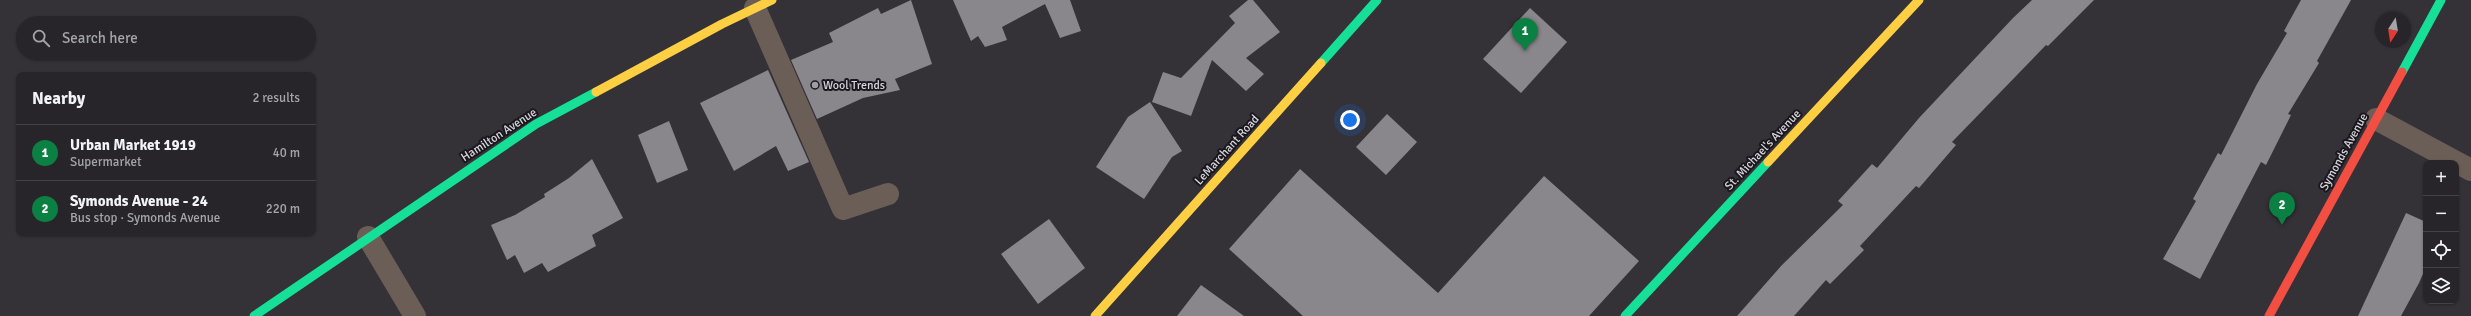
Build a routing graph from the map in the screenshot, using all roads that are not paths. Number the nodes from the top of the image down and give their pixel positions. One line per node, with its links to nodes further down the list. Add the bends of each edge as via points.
1 (1377, 0): 11 (street, LeMarchant Road)
2 (1919, 0): 12 (street, St. Michael's Avenue)
3 (2441, 0): 5 (street, Symonds Avenue)
4 (764, 4): 7 (street, via 843,209); 8 (street, Hamilton Avenue, via 536,124)
5 (2376, 120): 6 (street); 13 (street, Symonds Avenue)
6 (2471, 170)
7 (888, 194)
8 (368, 237): 9 (street, Hamilton Avenue); 10 (street)
9 (254, 316)
10 (415, 316)
11 (1095, 316)
12 (1625, 316)
13 (2269, 316)

